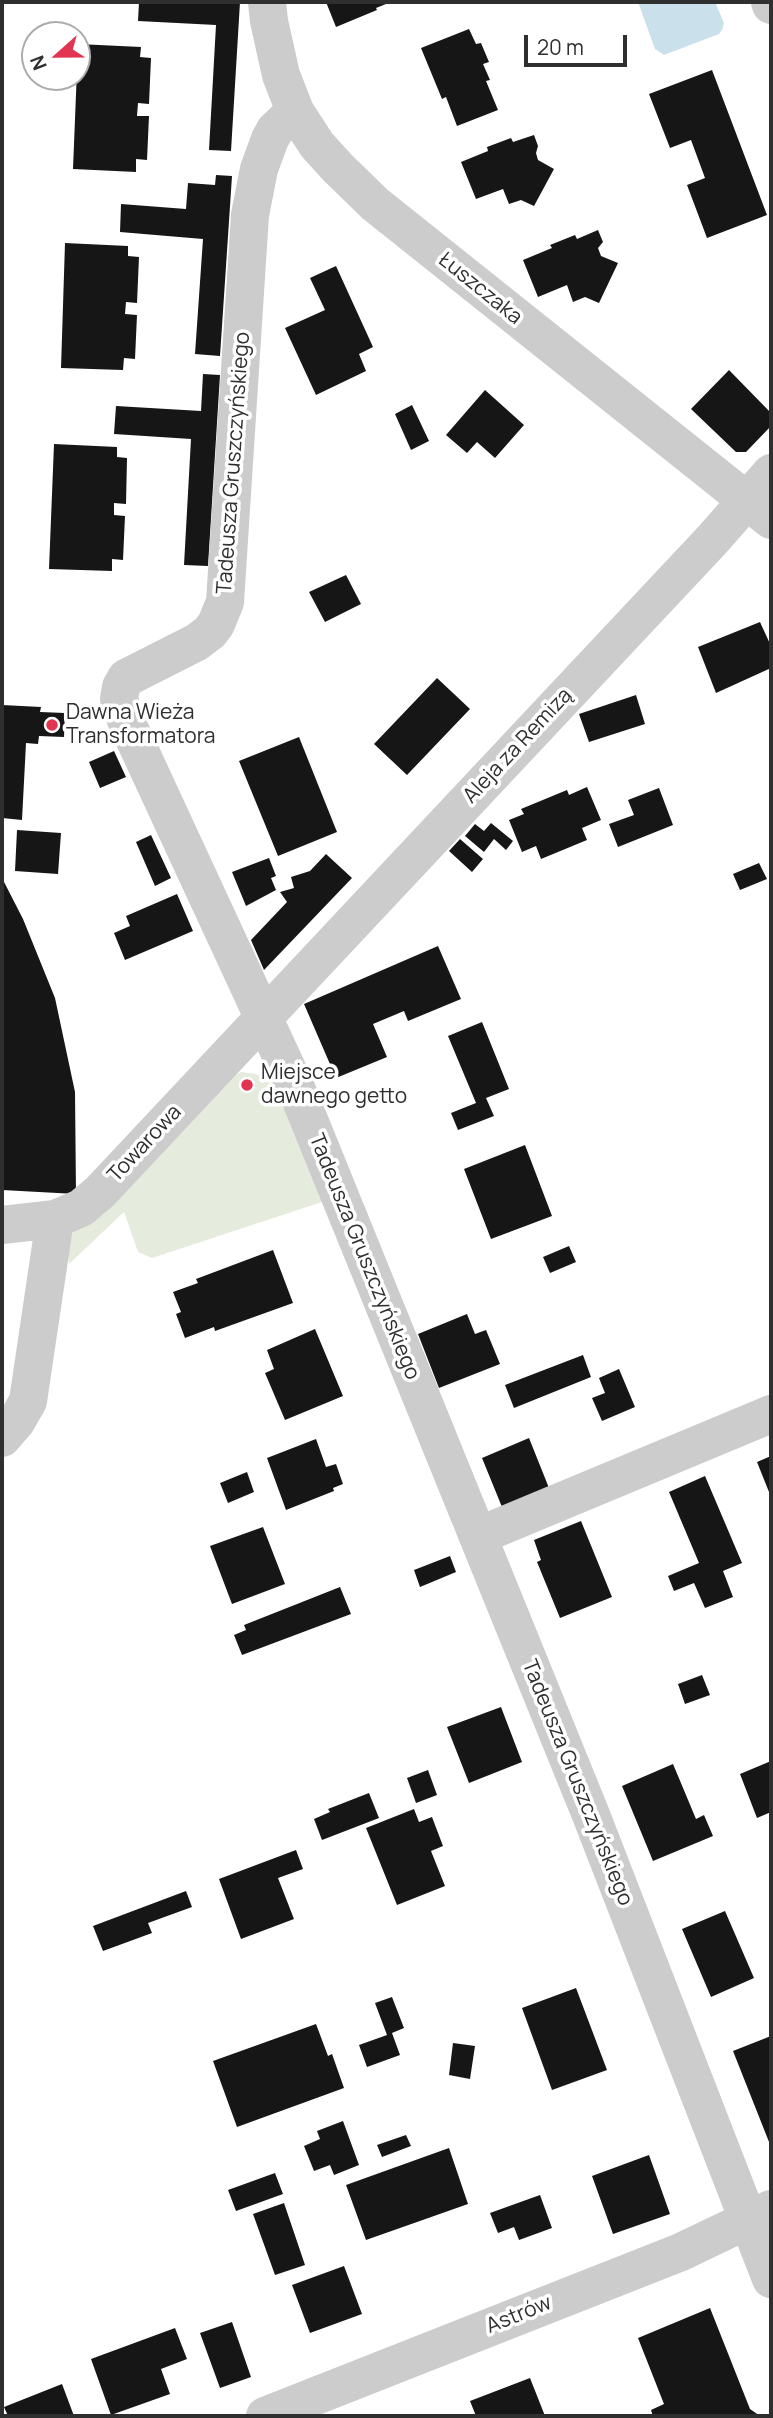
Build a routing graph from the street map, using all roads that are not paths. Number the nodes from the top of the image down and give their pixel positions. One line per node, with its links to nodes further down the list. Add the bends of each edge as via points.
1 (267, 2): 2 (street, Łuszczaka, via 281,75)
2 (295, 111): 4 (street, Łuszczaka, via 317,145 375,204); 5 (street, Tadeusza Gruszczyńskiego, via 270,139 250,215 222,614 197,642 126,678 118,699)
3 (771, 473): 4 (street, Aleja za Remizą)
4 (759, 511): 5 (street, Aleja za Remizą)
5 (264, 1017): 6 (street, Towarowa, via 100,1192 81,1208); 10 (street, Tadeusza Gruszczyńskiego)
6 (55, 1219): 7 (street, Towarowa); 9 (street, via 28,1401)
7 (2, 1225)
8 (771, 1414): 10 (street)
9 (2, 1438)
10 (478, 1536): 11 (street, Tadeusza Gruszczyńskiego, via 642,1943)
11 (760, 2215): 12 (street, Tadeusza Gruszczyńskiego); 13 (street, Astrów, via 681,2252)
12 (771, 2279)
13 (265, 2416)

